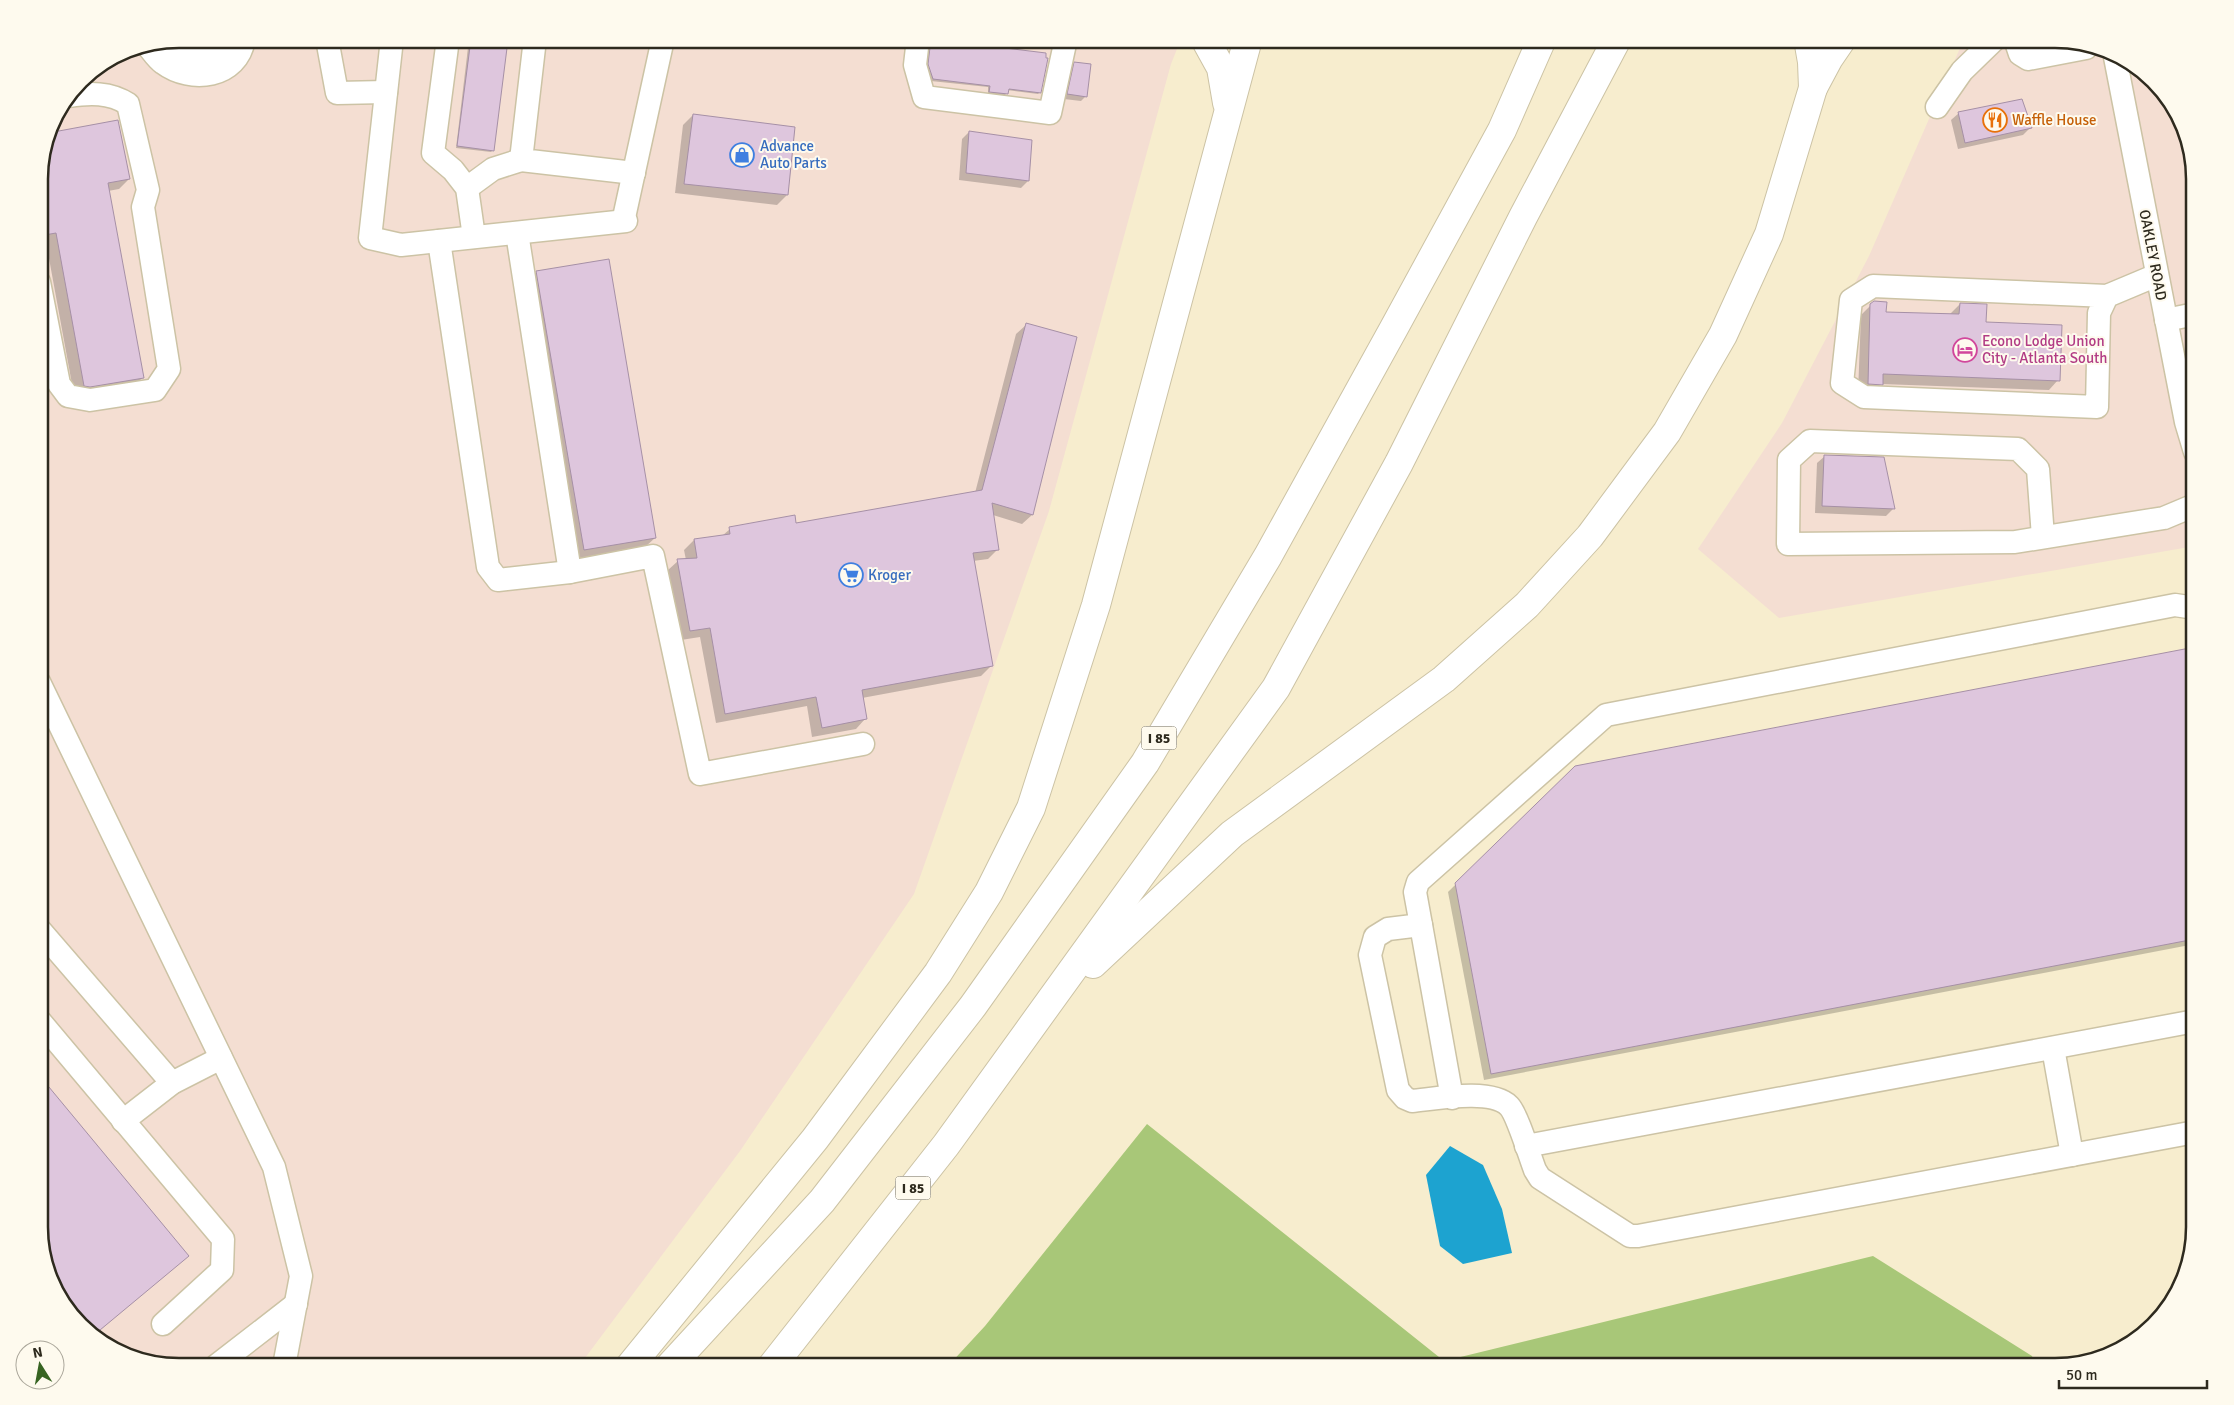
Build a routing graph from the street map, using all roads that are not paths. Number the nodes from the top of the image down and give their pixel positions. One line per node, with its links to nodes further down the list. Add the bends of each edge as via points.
1 (226, 48): 18 (street, via 222,55 205,58 181,55)
2 (242, 48): 19 (street, via 229,68 206,75 181,72 162,63)
3 (329, 48): 23 (street, via 337,93)
4 (391, 48): 23 (street)
5 (447, 48): 29 (street, via 433,153 453,170)
6 (534, 48): 27 (street)
7 (661, 48): 28 (street)
8 (917, 48): 9 (street, via 915,65 924,97 1050,113)
9 (1064, 48)
10 (1210, 48): 26 (highway, via 1221,68)
11 (1246, 48): 26 (highway)
12 (1538, 48): 63 (highway, I 85, via 1502,130 1394,328 1268,556 1145,762 973,1006 822,1201)
13 (1611, 48): 47 (highway, I 85, via 1399,463 1276,688)
14 (1810, 48): 22 (highway)
15 (1836, 48): 22 (highway)
16 (1986, 48): 25 (street, via 1962,72)
17 (2018, 48): 20 (street, via 2020,54 2028,59)
18 (165, 49)
19 (151, 50)
20 (2078, 50)
21 (2116, 63): 33 (street, OAKLEY ROAD)
22 (1813, 88): 47 (highway, via 1769,234 1723,336 1667,432 1590,536 1527,605 1444,679 1232,834)
23 (386, 92): 32 (street, via 370,238 401,245)
24 (79, 95): 37 (street, via 116,96 128,104 148,190 143,207 169,369 154,390 90,400 68,396 59,384)
25 (1937, 108)
26 (1228, 112): 62 (highway, via 1096,605 1031,808 989,892 938,973 815,1139)
27 (521, 160): 28 (street); 29 (street, via 494,169)
28 (634, 173): 30 (street, via 626,217)
29 (466, 188): 31 (street)
30 (517, 233): 31 (street); 41 (street)
31 (474, 237): 32 (street)
32 (439, 241): 41 (street, via 488,567 498,580)
33 (2157, 275): 34 (street); 36 (street, OAKLEY ROAD)
34 (2107, 296): 34 (street, via 2098,312 2096,407 1864,397 1842,383 1850,300 1874,286)
35 (2186, 316): 36 (street)
36 (2166, 320): 38 (street, OAKLEY ROAD)
37 (48, 328)
38 (2186, 422)
39 (2186, 509): 40 (street, via 2164,518)
40 (2043, 537): 40 (street, via 2015,542 1788,544 1788,460 1810,441 2018,449 2038,469)
41 (570, 572): 44 (street, via 653,556 700,774)
42 (2186, 607): 45 (street, via 2175,605 1606,715 1418,882 1415,892)
43 (48, 701): 51 (street)
44 (863, 744)
45 (1421, 925): 53 (street); 53 (street, via 1388,929 1375,938 1370,955 1398,1090 1412,1102)
46 (48, 939): 52 (street)
47 (1048, 1006): 64 (highway, I 85, via 946,1144)
48 (2186, 1023): 50 (street)
49 (48, 1031): 54 (street)
50 (2053, 1048): 56 (street); 57 (street)
51 (221, 1058): 52 (street); 58 (street, via 274,1167 301,1276)
52 (172, 1083): 54 (street)
53 (1452, 1098): 56 (street, via 1482,1096 1498,1099 1510,1106)
54 (123, 1121): 59 (street, via 223,1240 222,1270)
55 (2186, 1134): 57 (street)
56 (1526, 1146): 57 (street, via 1540,1178 1630,1236)
57 (2072, 1155)
58 (296, 1304): 60 (street); 61 (street)
59 (163, 1324)
60 (226, 1358)
61 (286, 1358)
62 (637, 1358)
63 (677, 1358)
64 (778, 1358)

